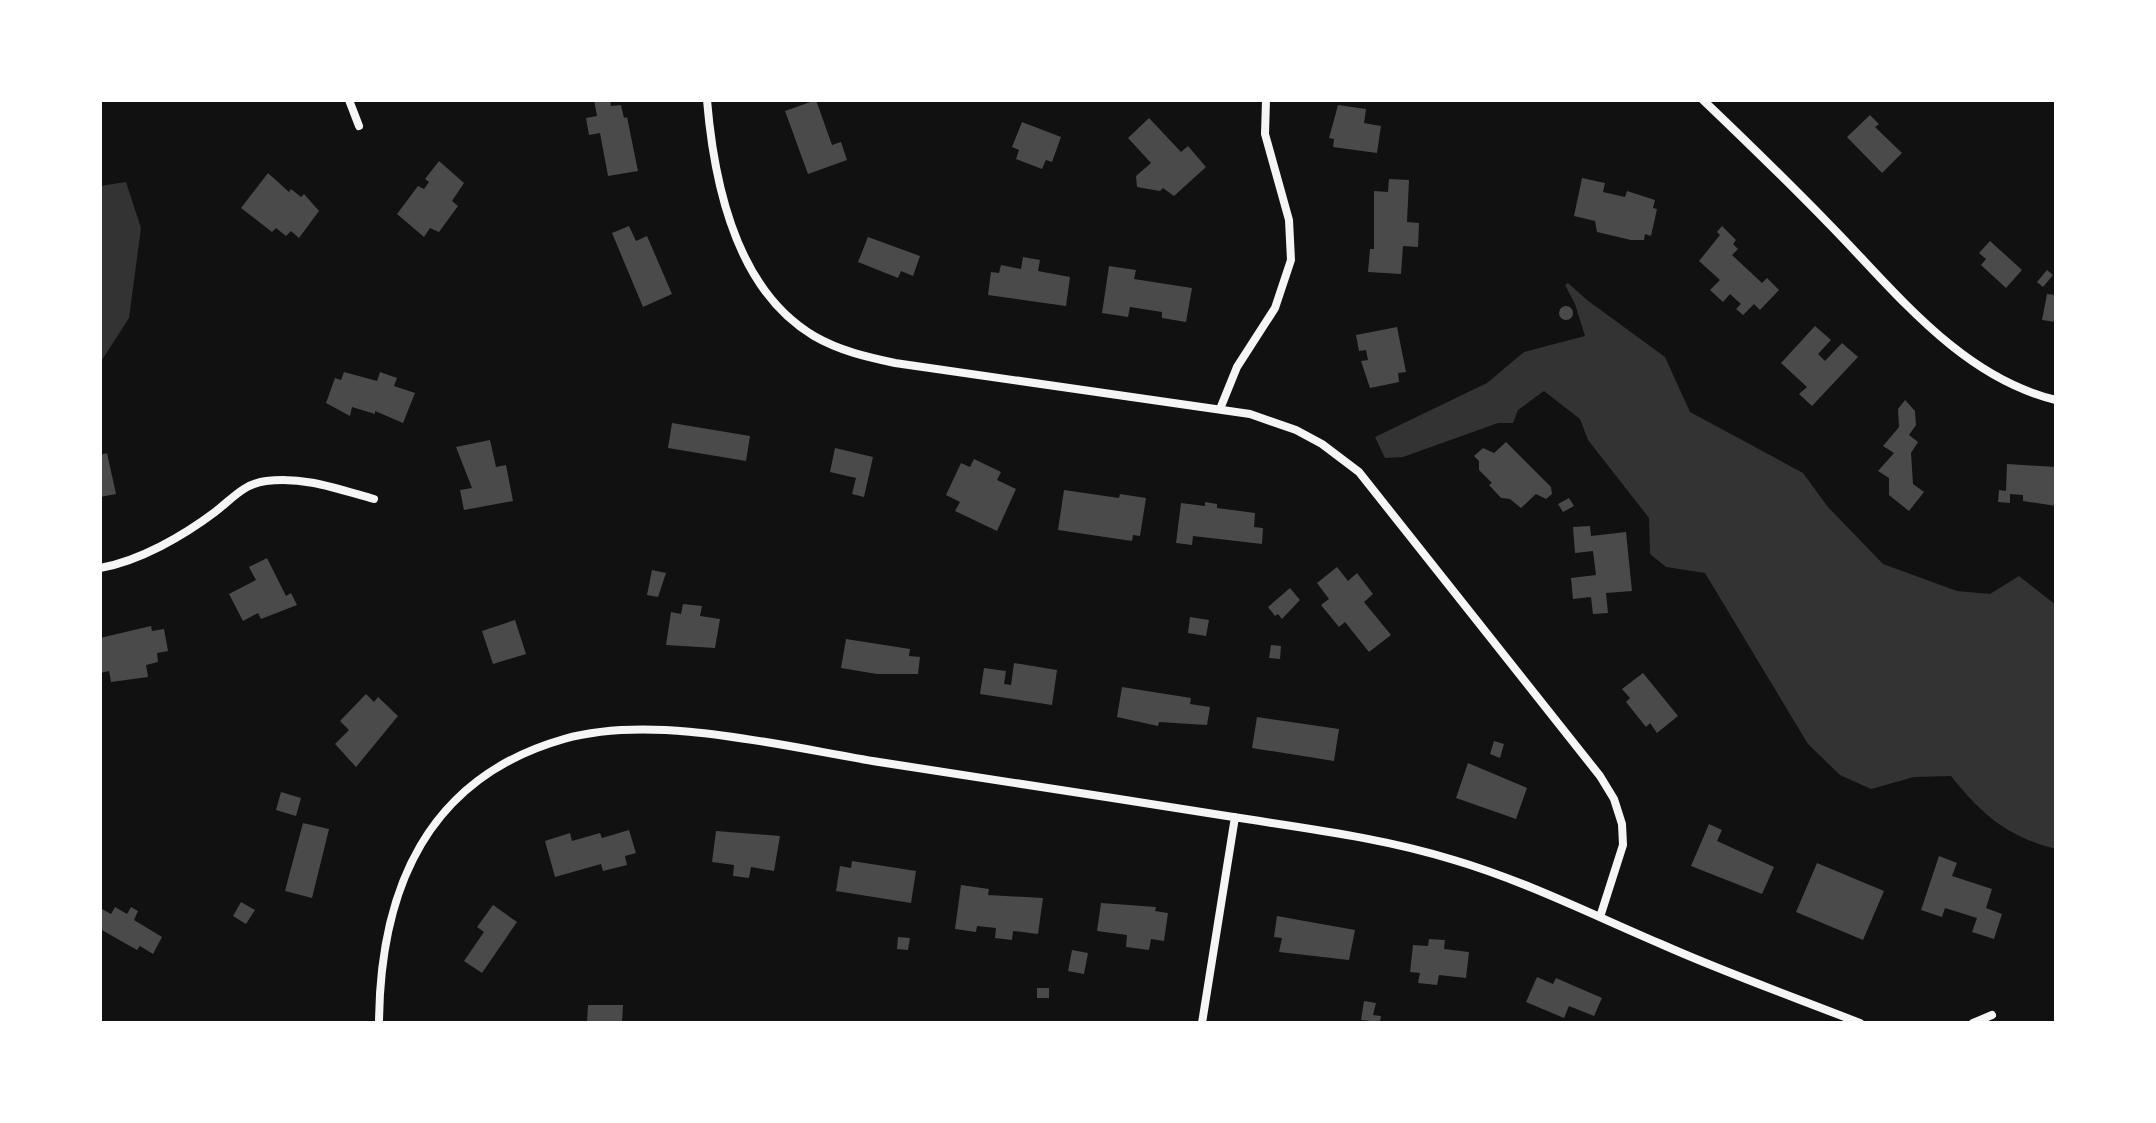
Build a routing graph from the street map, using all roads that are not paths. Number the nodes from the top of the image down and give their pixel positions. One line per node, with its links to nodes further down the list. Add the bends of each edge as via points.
1 (349, 100): 5 (street)
2 (707, 100): 7 (street, via 717,171 736,237 752,272 789,318 814,335 895,363)
3 (1266, 100): 7 (street, via 1265,134 1289,220 1291,260 1275,308 1237,367)
4 (1703, 100): 6 (street, via 1938,334 1998,379)
5 (359, 126)
6 (2056, 400)
7 (1220, 409): 11 (street, via 1296,430 1359,472 1600,776 1618,811 1623,845)
8 (374, 499): 9 (street, via 300,479 263,481 235,493 217,511 163,544)
9 (100, 568)
10 (1235, 817): 11 (street, via 1452,859); 13 (street, via 680,733 626,728 563,739 473,783 446,808 422,842 391,913); 14 (street)
11 (1600, 917): 15 (street)
12 (1992, 1015): 16 (street)
13 (379, 1023)
14 (1202, 1023)
15 (1860, 1023)
16 (1973, 1023)

